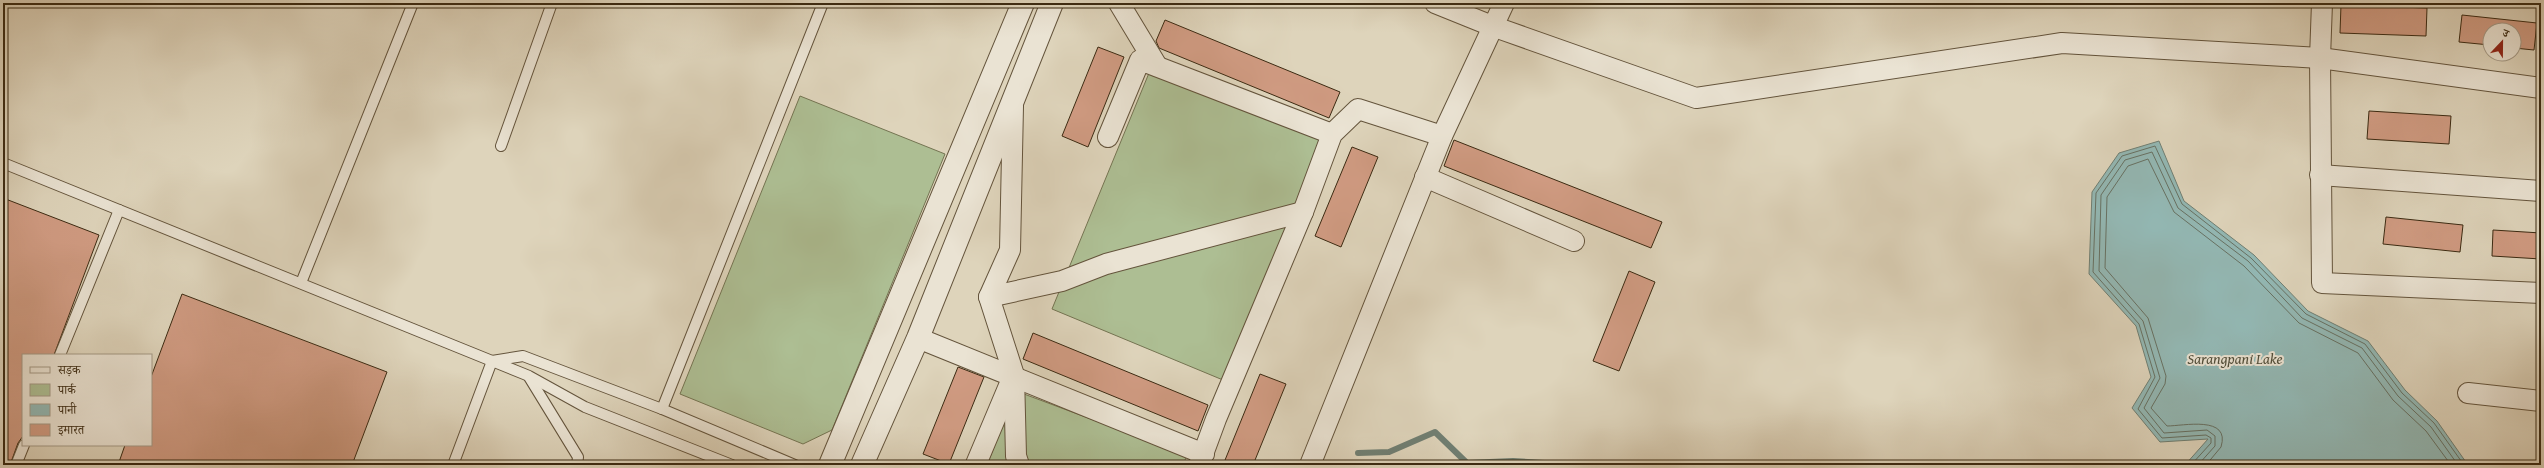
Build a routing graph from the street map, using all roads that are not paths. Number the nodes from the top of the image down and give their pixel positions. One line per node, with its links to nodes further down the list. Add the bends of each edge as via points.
1 (413, 3): 26 (lane)
2 (552, 3): 18 (lane)
3 (823, 3): 38 (lane)
4 (1023, 3): 27 (street)
5 (1052, 3): 14 (street)
6 (1119, 3): 12 (street)
7 (1435, 3): 10 (street)
8 (1504, 3): 10 (street)
9 (2322, 3): 11 (street)
10 (1492, 26): 11 (street, via 1696,98 2062,43); 16 (street)
11 (2320, 58): 13 (street); 20 (street)
12 (1157, 66): 15 (street); 17 (street, via 1140,60)
13 (2541, 88)
14 (1013, 100): 29 (street, via 1010,250); 30 (street)
15 (1332, 134): 16 (street, via 1358,109); 24 (street)
16 (1442, 136): 21 (street)
17 (1108, 137)
18 (501, 146)
19 (3, 163): 23 (lane)
20 (2320, 175): 22 (street); 28 (street, via 2322,283)
21 (1425, 177): 25 (street); 50 (street)
22 (2541, 191)
23 (119, 210): 26 (lane); 32 (lane)
24 (1303, 212): 29 (street, via 1106,264 1062,281); 40 (street, via 1216,419)
25 (1574, 241)
26 (301, 283): 33 (lane)
27 (902, 292): 30 (street); 47 (street)
28 (2541, 292)
29 (989, 297): 34 (street)
30 (931, 305): 31 (street)
31 (918, 338): 34 (street); 48 (street)
32 (60, 354)
33 (492, 361): 35 (lane); 38 (lane, via 523,356); 43 (lane)
34 (1014, 375): 40 (street); 41 (street); 49 (street, via 1016,456)
35 (528, 376): 44 (lane, via 578,457); 45 (lane, via 586,407)
36 (2468, 393): 37 (street)
37 (2541, 401)
38 (662, 408): 46 (lane)
39 (24, 446): 42 (lane)
40 (1202, 459)
41 (976, 464)
42 (16, 465)
43 (453, 465)
44 (577, 465)
45 (732, 465)
46 (795, 465)
47 (830, 465)
48 (862, 465)
49 (1019, 465)
50 (1310, 465)

